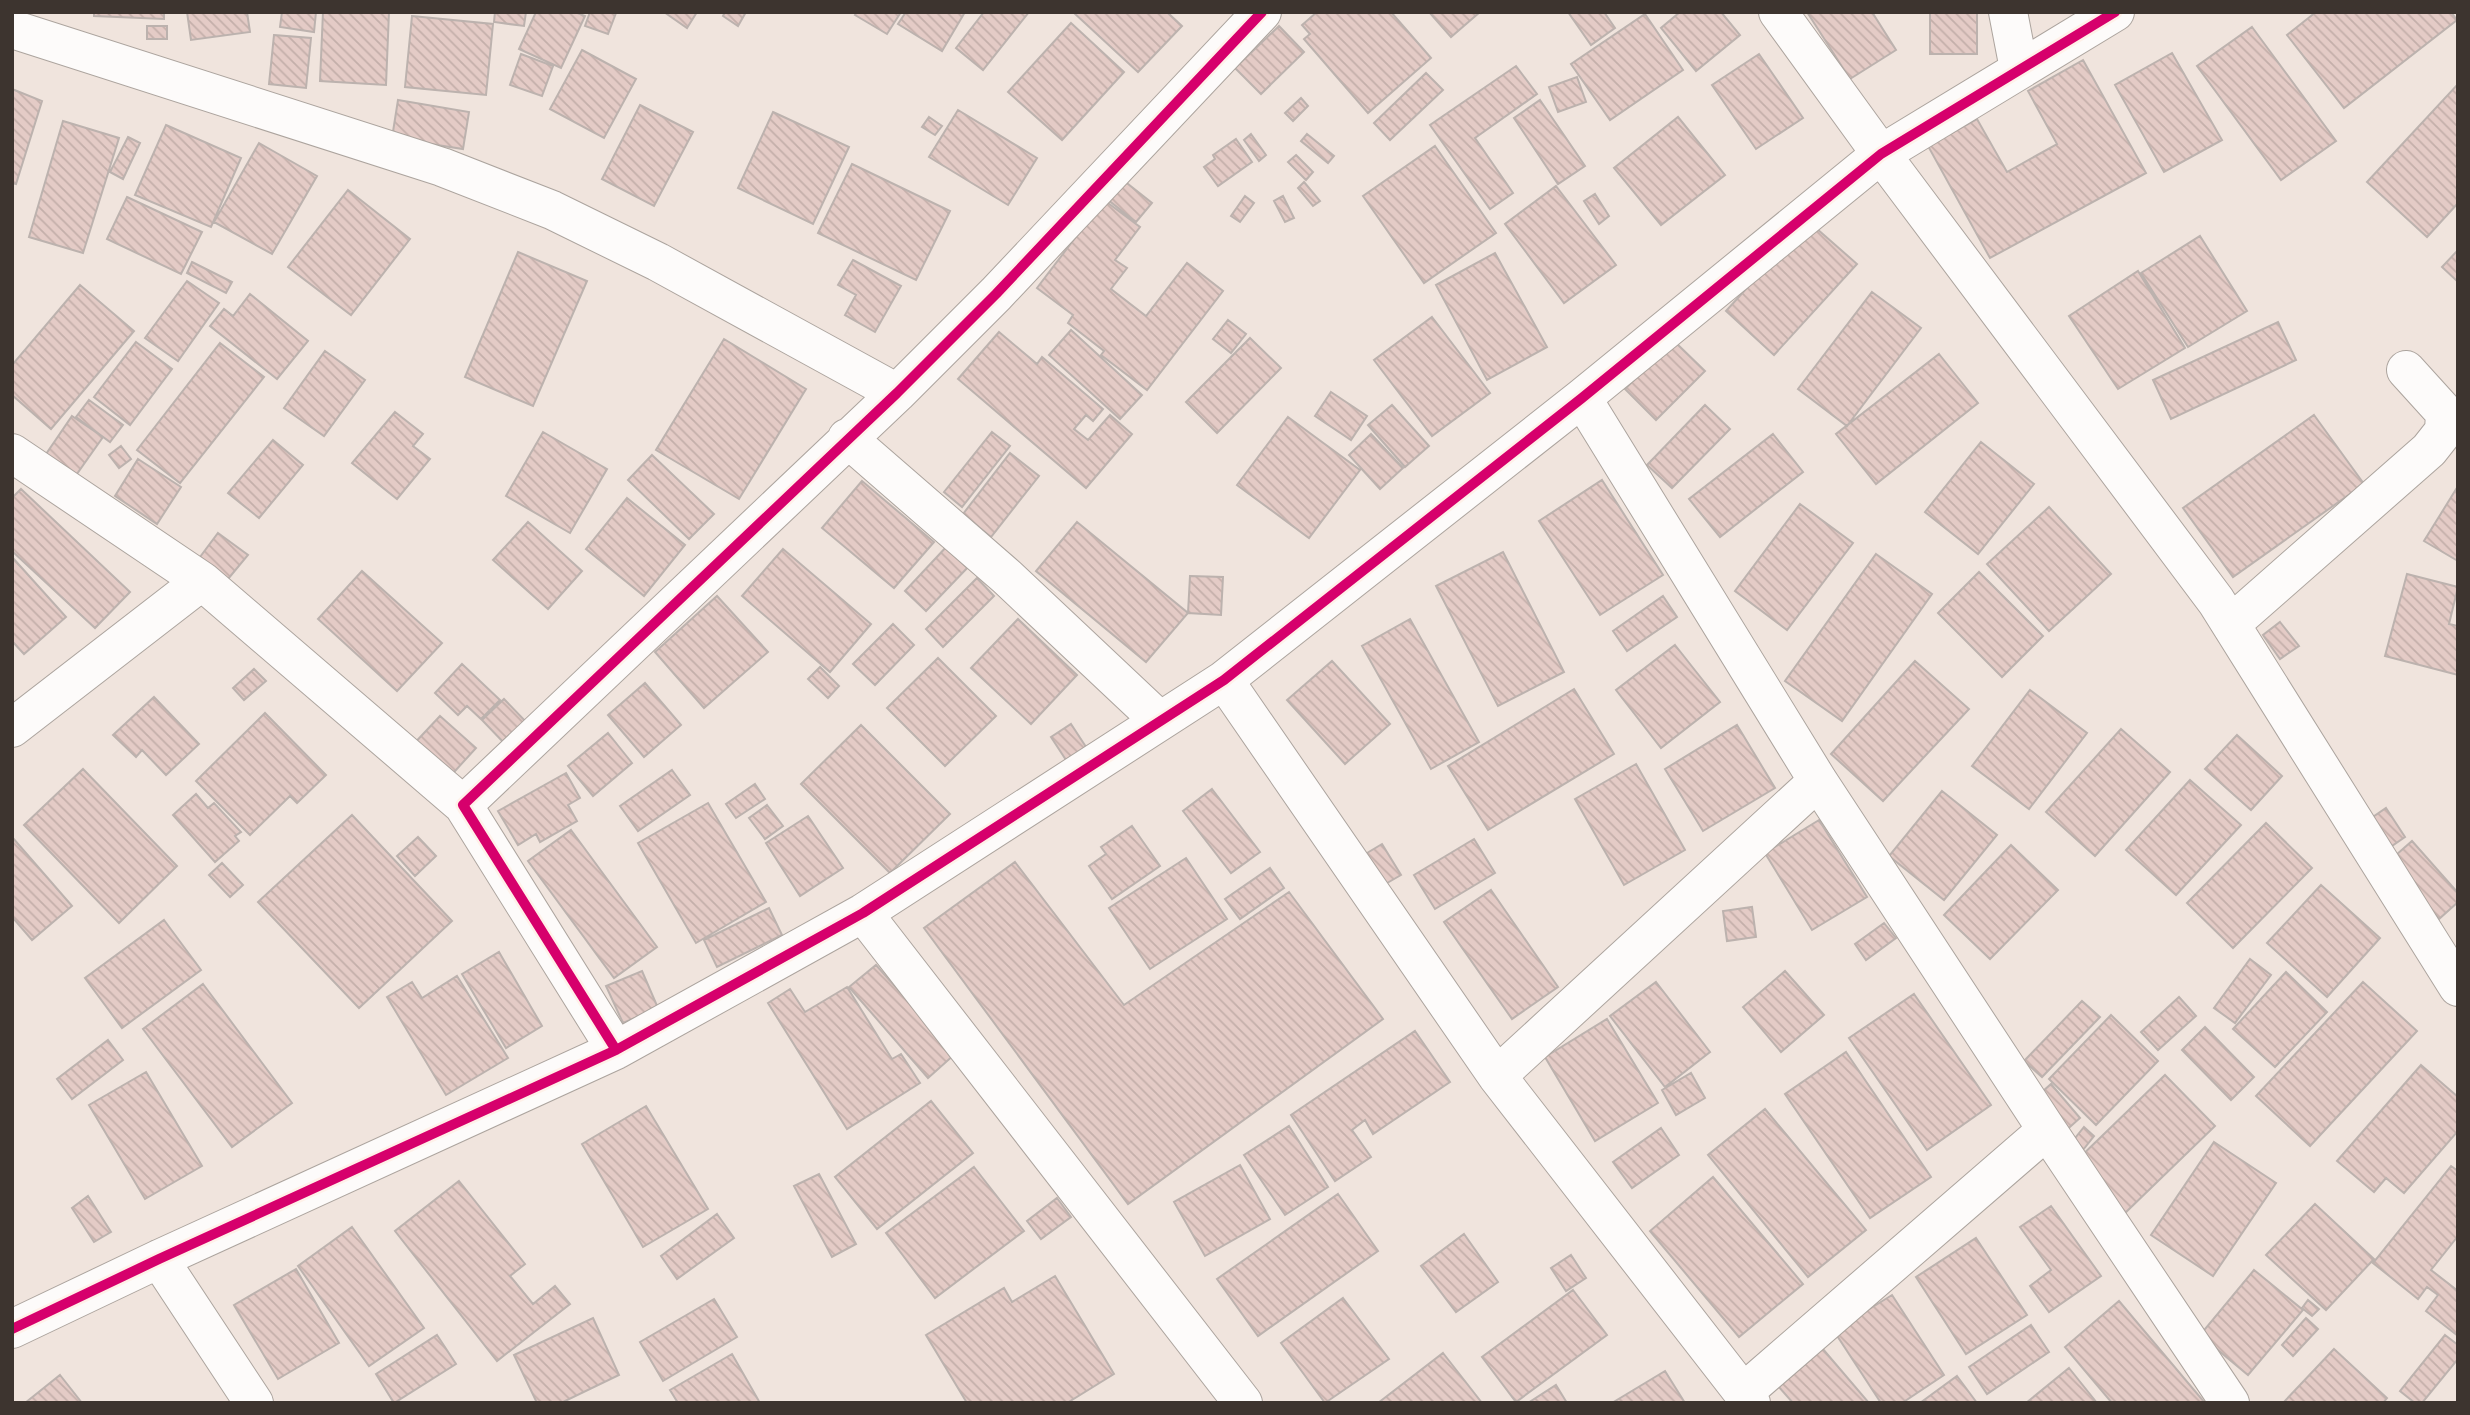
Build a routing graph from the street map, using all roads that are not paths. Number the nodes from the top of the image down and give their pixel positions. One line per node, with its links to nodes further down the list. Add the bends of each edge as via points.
1 (1262, 12): 9 (street)
2 (1778, 12): 7 (street)
3 (2008, 12): 6 (street)
4 (2115, 12): 6 (street)
5 (12, 29): 9 (street, via 442,166 552,210 658,261)
6 (2019, 69): 7 (street)
7 (1881, 154): 10 (street); 14 (street)
8 (2406, 370): 14 (street, via 2445,413 2444,431 2429,450)
9 (897, 393): 11 (street)
10 (1582, 398): 15 (street); 18 (street)
11 (847, 438): 16 (street, via 1007,577); 19 (street)
12 (12, 453): 13 (street)
13 (202, 581): 17 (street); 19 (street)
14 (2231, 624): 21 (street)
15 (1224, 680): 16 (street); 23 (street)
16 (1160, 722): 20 (street)
17 (12, 728)
18 (1818, 781): 23 (street); 24 (street)
19 (463, 805): 22 (street)
20 (863, 914): 22 (street); 29 (street)
21 (2458, 987)
22 (616, 1050): 25 (street)
23 (1497, 1076): 27 (street)
24 (2047, 1130): 27 (street); 30 (street)
25 (159, 1259): 26 (street); 28 (street)
26 (12, 1329)
27 (1747, 1398)
28 (254, 1403)
29 (1243, 1403)
30 (2231, 1403)

